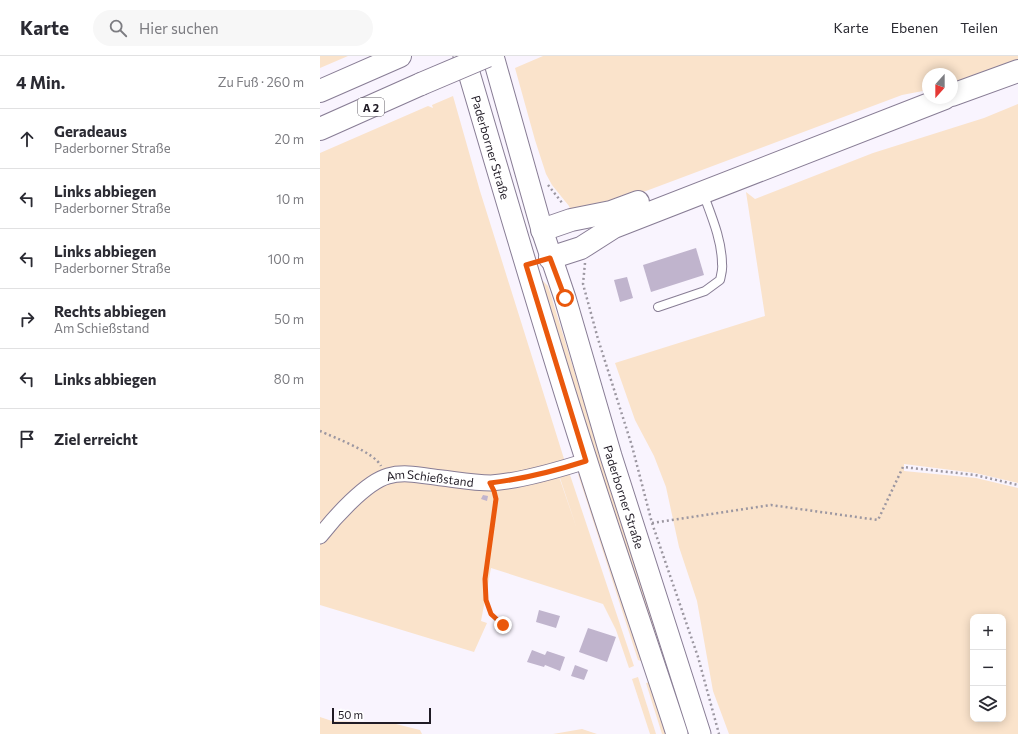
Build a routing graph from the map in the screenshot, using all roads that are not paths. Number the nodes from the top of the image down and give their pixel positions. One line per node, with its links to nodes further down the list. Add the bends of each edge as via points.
1 (400, 56): 6 (highway)
2 (464, 56): 13 (main road, Paderborner Straße)
3 (487, 56): 10 (highway, A 2, bridge)
4 (493, 56): 12 (main road, Paderborner Straße)
5 (1018, 71): 7 (highway)
6 (320, 91)
7 (958, 93)
8 (922, 99): 12 (highway, via 906,102 611,212 571,220)
9 (929, 104): 11 (highway)
10 (320, 129)
11 (702, 192): 14 (highway, via 614,227 581,248); 16 (lane, via 722,253 720,280 706,291)
12 (542, 230): 13 (main road); 14 (main road, Paderborner Straße)
13 (518, 239): 15 (main road, Paderborner Straße)
14 (550, 258): 15 (main road); 20 (main road, Paderborner Straße, via 565,298 629,513)
15 (526, 265): 17 (main road, Paderborner Straße)
16 (658, 307)
17 (586, 461): 18 (street, Am Schießstand, via 556,470 490,483 405,474 387,476 363,491); 19 (main road, Paderborner Straße)
18 (320, 536)
19 (677, 734)
20 (700, 734)

